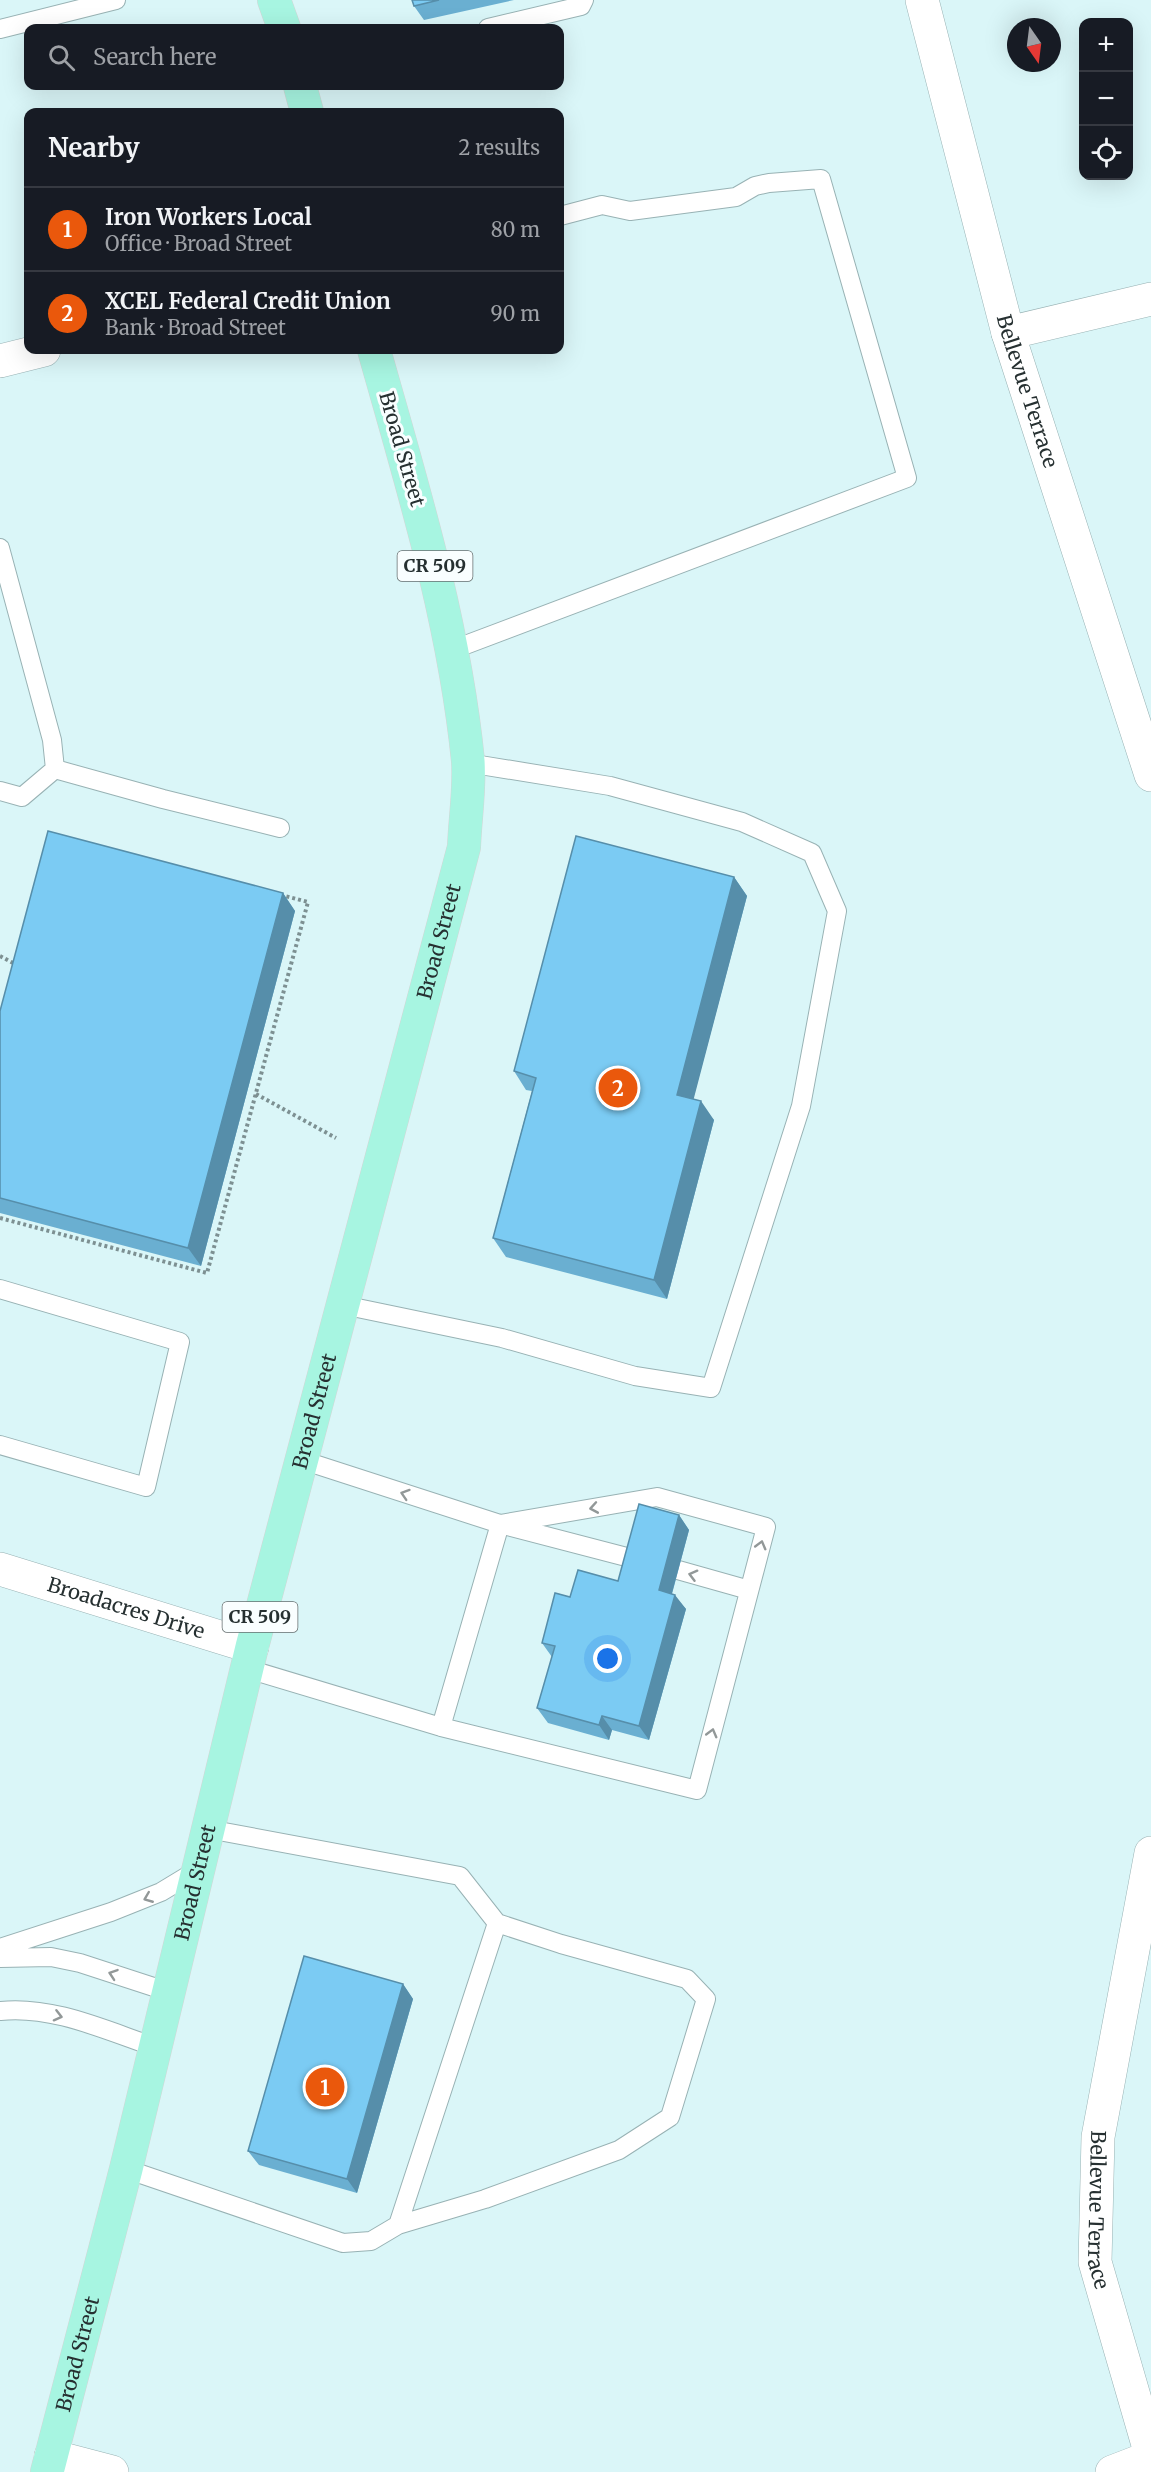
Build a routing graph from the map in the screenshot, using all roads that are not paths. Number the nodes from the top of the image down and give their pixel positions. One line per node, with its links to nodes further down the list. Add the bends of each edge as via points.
1 (116, 0): 7 (lane)
2 (274, 0): 5 (main road)
3 (584, 0): 6 (lane, via 581,6)
4 (922, 0): 12 (street, Bellevue Terrace)
5 (283, 24)
6 (505, 24)
7 (0, 29)
8 (301, 90): 9 (main road)
9 (307, 108)
10 (564, 215): 17 (lane, via 602,205 630,211 736,197 754,186 821,179 907,478)
11 (1151, 299): 12 (street)
12 (1008, 333): 20 (street, Bellevue Terrace)
13 (28, 354): 15 (street)
14 (375, 354): 17 (main road, Broad Street / CR 509, via 435,564)
15 (0, 361)
16 (0, 548): 19 (lane, via 52,740)
17 (452, 650): 18 (main road, Broad Street / CR 509)
18 (468, 763): 24 (main road, Broad Street / CR 509, via 464,847); 24 (lane, via 610,786 742,822 812,853 837,911 801,1106 711,1388 635,1376 502,1338)
19 (55, 769): 21 (lane, via 22,797); 22 (lane)
20 (1151, 775)
21 (0, 791)
22 (280, 828)
23 (0, 1289): 25 (lane, via 180,1342 146,1487)
24 (343, 1305): 26 (main road, Broad Street / CR 509)
25 (0, 1445)
26 (302, 1460): 27 (lane, one-way to 26); 32 (main road, Broad Street / CR 509)
27 (500, 1524): 28 (lane); 31 (lane, one-way to 27, via 766,1527 657,1497); 33 (lane)
28 (638, 1560)
29 (0, 1569): 32 (street, Broadacres Drive)
30 (678, 1570): 31 (lane, one-way to 30)
31 (749, 1590): 33 (lane, one-way to 31, via 697,1790)
32 (250, 1658): 33 (lane); 34 (main road, Broad Street / CR 509)
33 (441, 1727)
34 (208, 1829): 36 (main road, Broad Street / CR 509); 37 (lane, via 460,1875)
35 (1151, 1852): 45 (street, Bellevue Terrace, via 1098,2137 1095,2262)
36 (199, 1869): 38 (lane, one-way to 38, via 161,1892 131,1904); 40 (main road, Broad Street / CR 509)
37 (497, 1923): 44 (lane); 44 (lane, via 687,1979 706,1999 670,2117 619,2150 485,2199)
38 (0, 1948)
39 (0, 1958): 40 (lane, one-way to 39, via 51,1957)
40 (169, 1992): 42 (main road, Broad Street / CR 509)
41 (0, 2011): 42 (lane, one-way to 42, via 28,2010 60,2016)
42 (155, 2047): 43 (main road, Broad Street / CR 509)
43 (126, 2169): 44 (lane, via 343,2243 371,2241); 46 (main road, Broad Street / CR 509)
44 (398, 2225)
45 (1151, 2456): 48 (street)
46 (49, 2464): 47 (street)
47 (112, 2472)
48 (1112, 2472)

